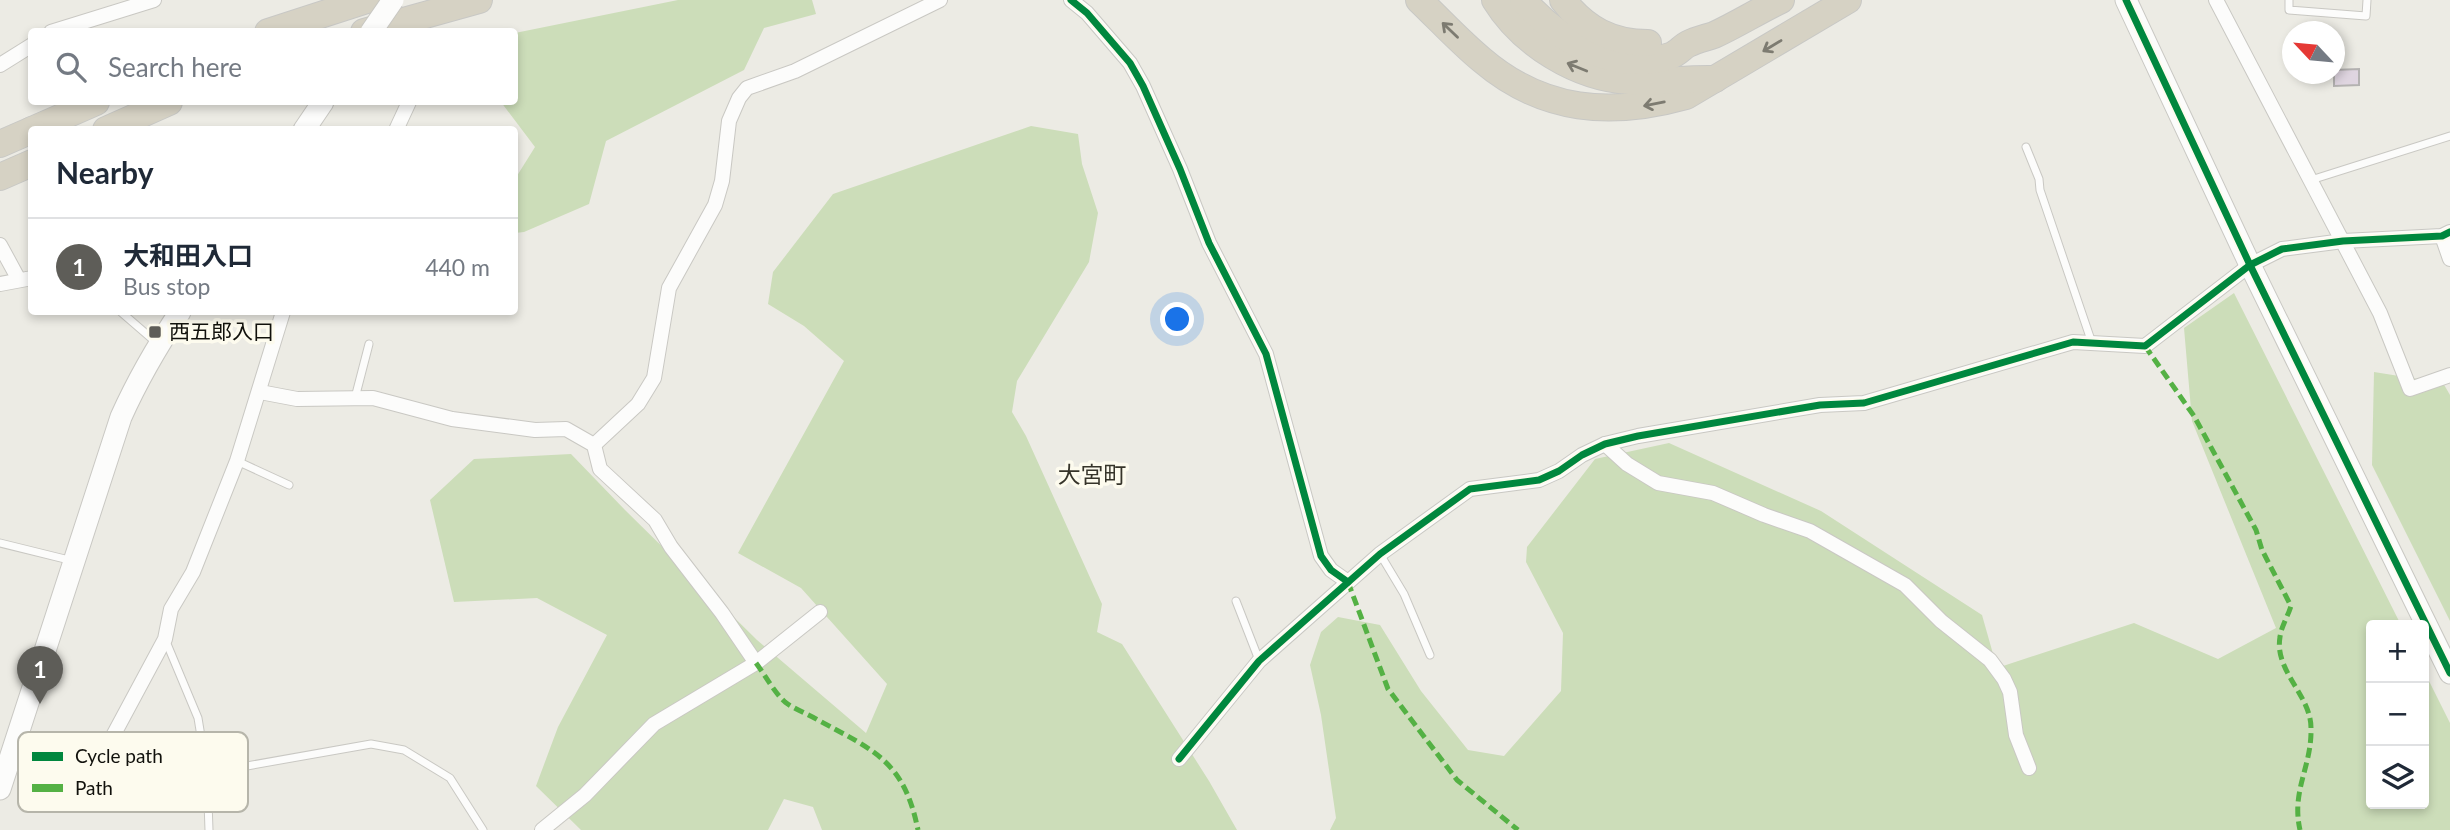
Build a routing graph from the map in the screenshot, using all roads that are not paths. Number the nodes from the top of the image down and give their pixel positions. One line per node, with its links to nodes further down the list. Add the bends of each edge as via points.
1 (153, 0): 17 (street)
2 (393, 0): 19 (street, bridge)
3 (479, 0): 20 (highway)
4 (940, 0): 57 (street, via 795,71 747,88 738,98 729,121 715,205 669,288 654,378 638,404)
5 (1071, 0): 63 (street, via 1130,62 1143,86 1209,243 1266,354 1321,556)
6 (1419, 0): 24 (highway, one-way to 6, via 1686,96 1657,104 1608,109 1564,103 1508,79 1482,61)
7 (1495, 0): 24 (highway, one-way to 7, via 1625,81 1577,68 1532,41)
8 (1523, 0): 21 (highway, via 1556,32 1599,55 1651,59 1673,55)
9 (1563, 0): 21 (highway, via 1590,28 1610,38)
10 (1781, 0): 21 (highway)
11 (1848, 0): 24 (highway, one-way to 24)
12 (2126, 0): 44 (street)
13 (2216, 0): 39 (street)
14 (2290, 0): 15 (lane, via 2289,10 2366,16)
15 (2367, 0)
16 (356, 2): 18 (highway)
17 (64, 28)
18 (280, 28)
19 (374, 28)
20 (378, 28)
21 (1687, 45)
22 (28, 48): 23 (street)
23 (0, 65)
24 (1716, 79)
25 (89, 105): 29 (highway)
26 (162, 105): 30 (highway)
27 (321, 105): 31 (street)
28 (408, 105): 32 (street)
29 (41, 126)
30 (115, 126)
31 (307, 126)
32 (398, 126)
33 (28, 132): 35 (highway)
34 (2450, 136): 39 (lane)
35 (0, 144)
36 (2026, 147): 52 (lane)
37 (28, 165): 38 (highway)
38 (0, 177)
39 (2311, 180): 41 (street)
40 (2446, 234): 41 (street); 43 (street)
41 (2343, 241): 44 (street, via 2282,249); 53 (street, via 2380,313 2410,389)
42 (0, 245): 45 (street)
43 (2450, 259)
44 (2250, 265): 52 (street, via 2146,346); 70 (street)
45 (25, 279): 46 (street)
46 (0, 284)
47 (124, 315): 50 (lane)
48 (178, 315): 50 (street)
49 (282, 315): 54 (street)
50 (158, 344): 62 (street, via 121,417)
51 (369, 344): 55 (lane)
52 (2093, 344): 56 (street, via 2073,342 1864,402 1820,405)
53 (2450, 375)
54 (260, 392): 55 (street, via 297,399); 58 (street)
55 (355, 398): 57 (street, via 373,398 452,419 536,430 566,429)
56 (1605, 444): 61 (street, via 1539,480 1470,489); 77 (street, via 1658,483 1713,493 1810,531 1905,585 1990,660 2004,679 2016,736)
57 (594, 445): 69 (street, via 600,469 655,520)
58 (237, 461): 59 (lane); 66 (street, via 192,572 171,608)
59 (289, 485)
60 (0, 543): 62 (lane)
61 (1380, 554): 63 (street); 67 (lane, via 1404,594)
62 (74, 561): 71 (street)
63 (1348, 582): 68 (street)
64 (1236, 601): 68 (lane)
65 (820, 612): 69 (street)
66 (165, 639): 72 (street); 73 (lane)
67 (1430, 655)
68 (1259, 661): 75 (street)
69 (756, 663): 82 (street, via 654,724 585,795)
70 (2450, 673)
71 (19, 732)
72 (114, 732)
73 (200, 732)
74 (18, 734): 78 (street)
75 (1180, 759)
76 (248, 766): 81 (lane, via 372,744 404,750 450,778)
77 (2029, 768)
78 (0, 789)
79 (208, 812): 80 (lane)
80 (209, 830)
81 (483, 830)
82 (542, 830)

